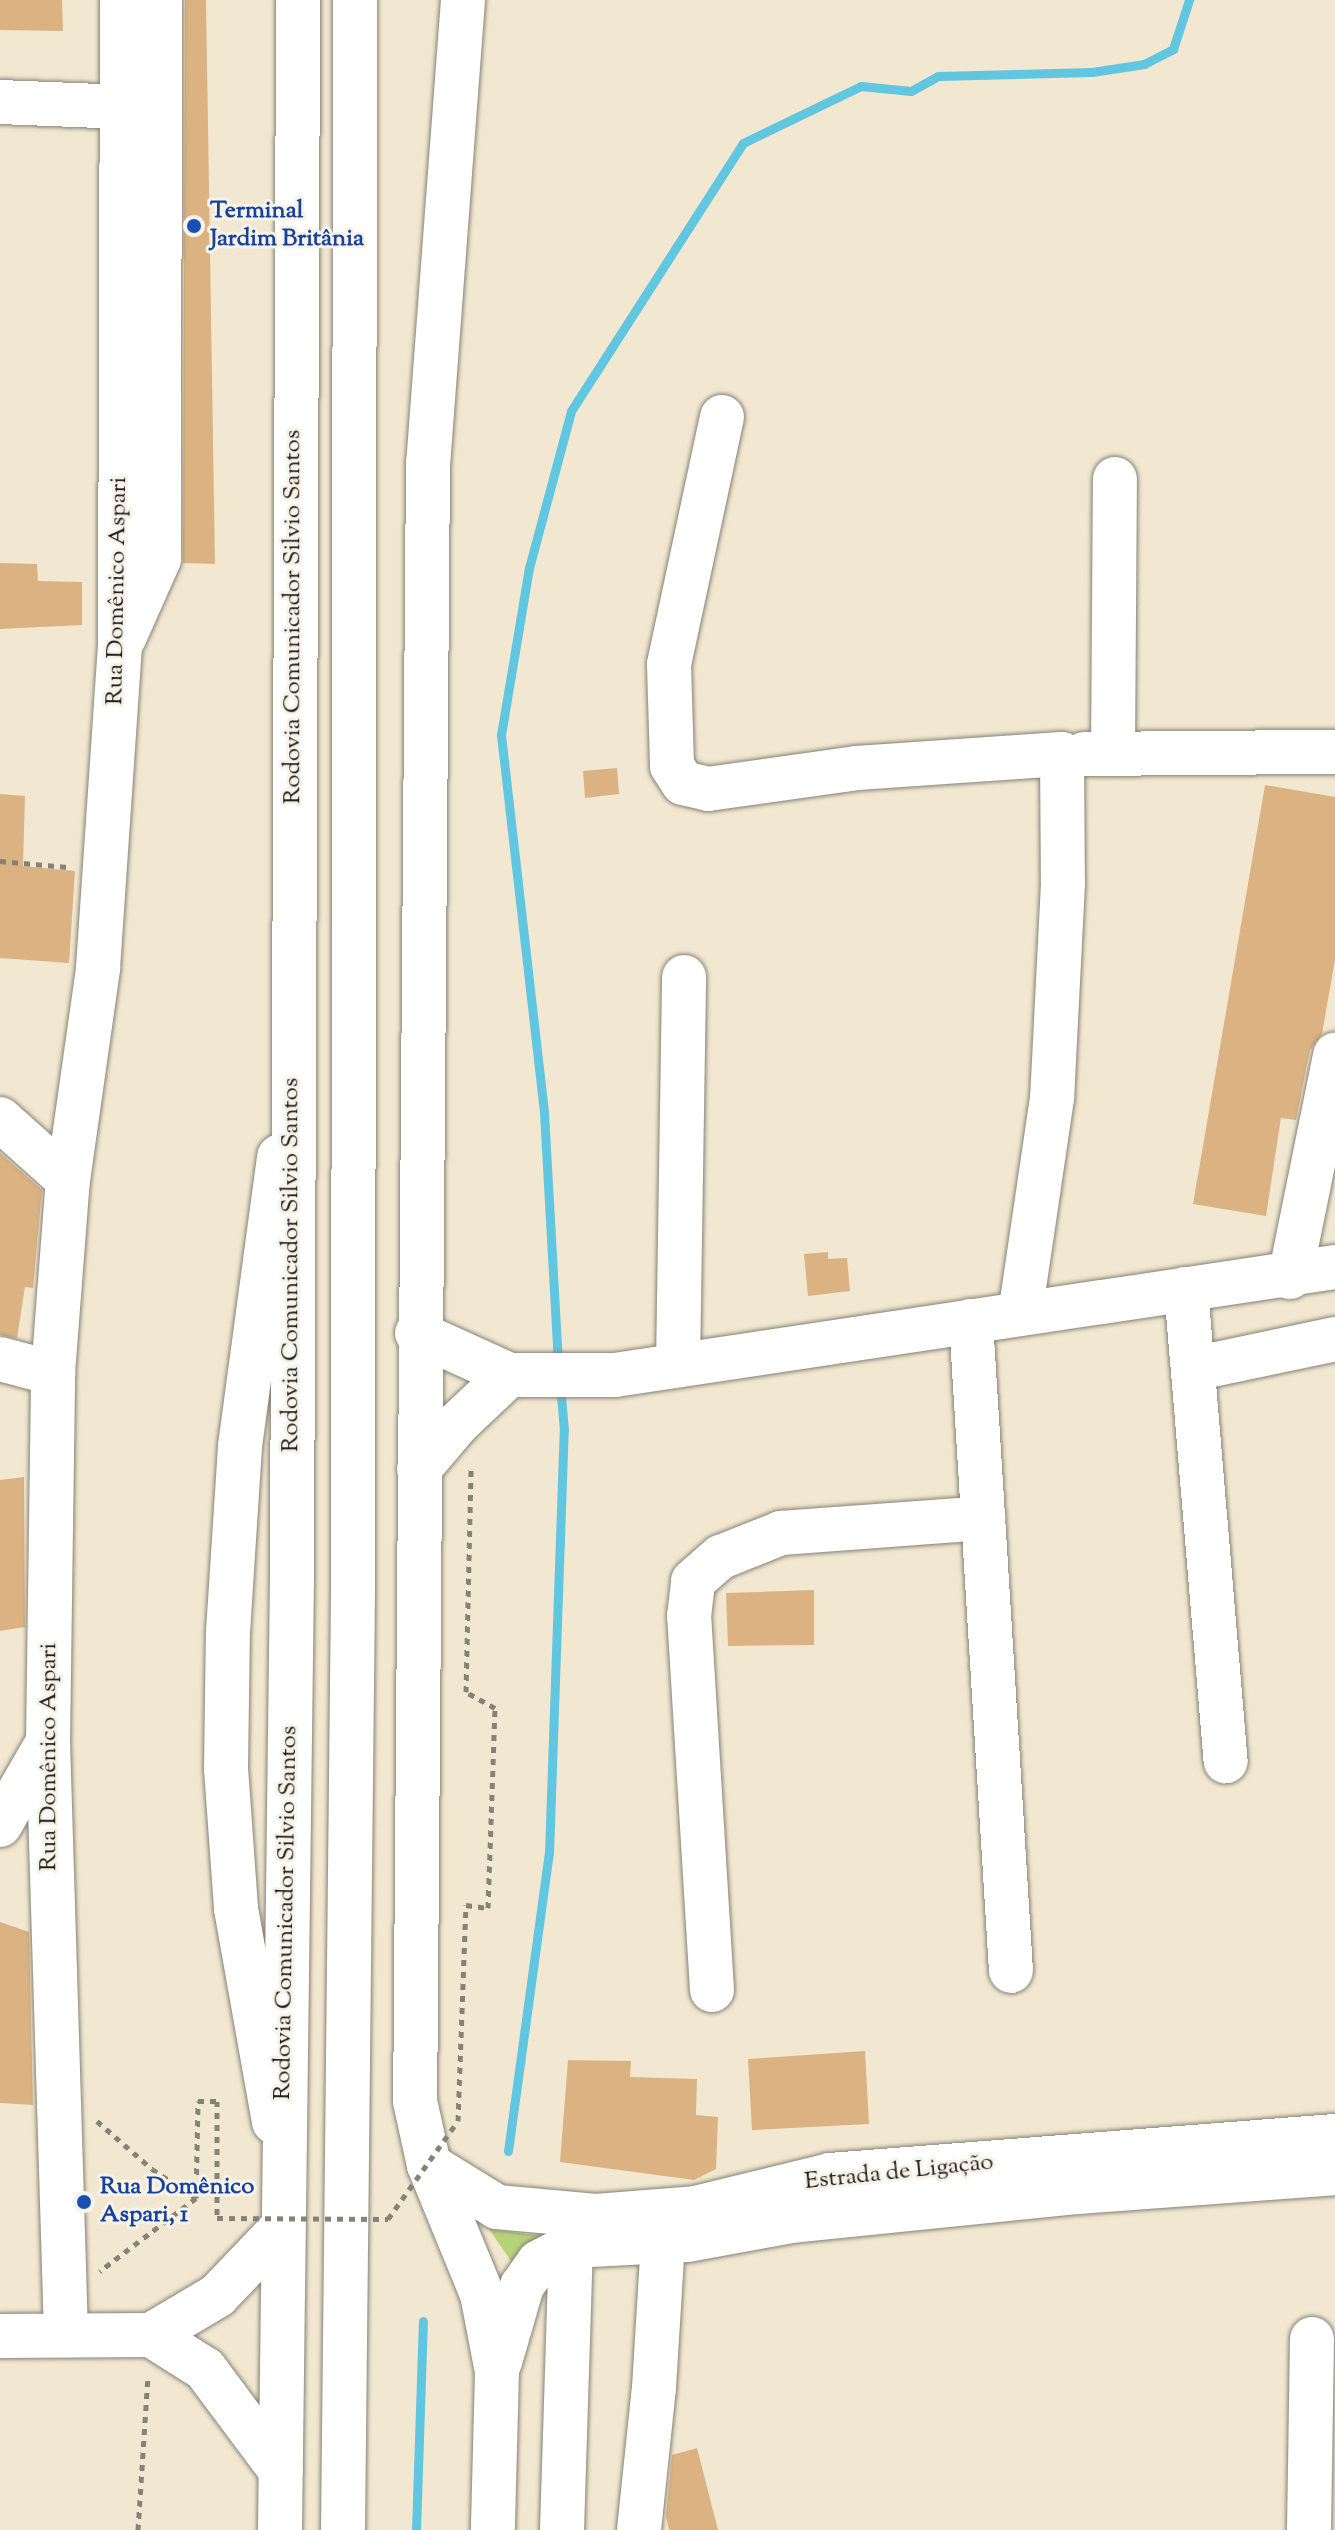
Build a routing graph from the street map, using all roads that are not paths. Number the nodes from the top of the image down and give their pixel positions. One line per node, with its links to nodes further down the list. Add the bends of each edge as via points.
1 (122, 0): 7 (main road, Rua Domênico Aspari)
2 (160, 0): 10 (main road, via 159,559)
3 (298, 0): 16 (main road, Rodovia Comunicador Silvio Santos)
4 (355, 0): 52 (main road, via 353,1593)
5 (463, 0): 24 (main road, via 428,462)
6 (0, 102): 7 (main road)
7 (125, 107): 10 (main road, Rua Domênico Aspari)
8 (722, 417): 12 (main road, via 669,664 672,766 683,783 708,789 857,768)
9 (1115, 479): 13 (main road)
10 (120, 647): 18 (main road, Rua Domênico Aspari, via 98,968)
11 (1335, 752): 13 (main road)
12 (1062, 754): 13 (main road); 22 (main road, via 1063,883 1052,1098)
13 (1113, 754)
14 (684, 977): 27 (main road)
15 (1335, 1055): 20 (main road)
16 (291, 1068): 40 (main road, Rodovia Comunicador Silvio Santos, via 292,1575); 40 (main road, via 240,1446 226,1769 236,1908)
17 (0, 1119): 18 (main road)
18 (68, 1180): 29 (main road, Rua Domênico Aspari)
19 (1335, 1267): 20 (main road)
20 (1290, 1277): 21 (main road)
21 (1186, 1289): 22 (main road); 28 (main road)
22 (1020, 1314): 23 (main road)
23 (971, 1321): 27 (main road); 32 (main road)
24 (417, 1333): 30 (main road); 31 (main road)
25 (1335, 1339): 28 (main road)
26 (0, 1359): 29 (main road)
27 (678, 1365): 30 (main road, via 615,1375)
28 (1193, 1369): 34 (main road)
29 (53, 1373): 33 (main road, Rua Domênico Aspari)
30 (517, 1375): 31 (main road, via 457,1424)
31 (419, 1469): 39 (main road, via 415,2101)
32 (983, 1518): 36 (main road); 37 (main road, via 781,1533 721,1557 693,1581 689,1616)
33 (48, 1742): 35 (main road); 45 (main road, Rua Domênico Aspari)
34 (1226, 1761)
35 (0, 1825)
36 (1011, 1971)
37 (712, 1990)
38 (1335, 2136): 42 (main road, Estrada de Ligação, via 830,2175)
39 (429, 2165): 42 (main road, Estrada de Ligação, via 497,2207); 49 (main road, via 482,2294)
40 (282, 2169): 43 (main road, Rodovia Comunicador Silvio Santos)
41 (1335, 2173): 42 (main road, Estrada de Ligação)
42 (662, 2226): 44 (main road, Estrada de Ligação); 55 (main road)
43 (281, 2229): 46 (main road, via 217,2296); 50 (main road, Rodovia Comunicador Silvio Santos)
44 (571, 2246): 49 (main road, Estrada de Ligação, via 539,2262 522,2286); 54 (main road)
45 (64, 2315): 46 (main road); 47 (main road)
46 (151, 2335): 50 (main road, via 205,2369)
47 (0, 2336)
48 (1312, 2339): 56 (main road)
49 (497, 2372): 53 (main road)
50 (281, 2471): 51 (main road, Rodovia Comunicador Silvio Santos)
51 (280, 2530)
52 (343, 2530)
53 (493, 2530)
54 (562, 2530)
55 (639, 2530)
56 (1309, 2530)

